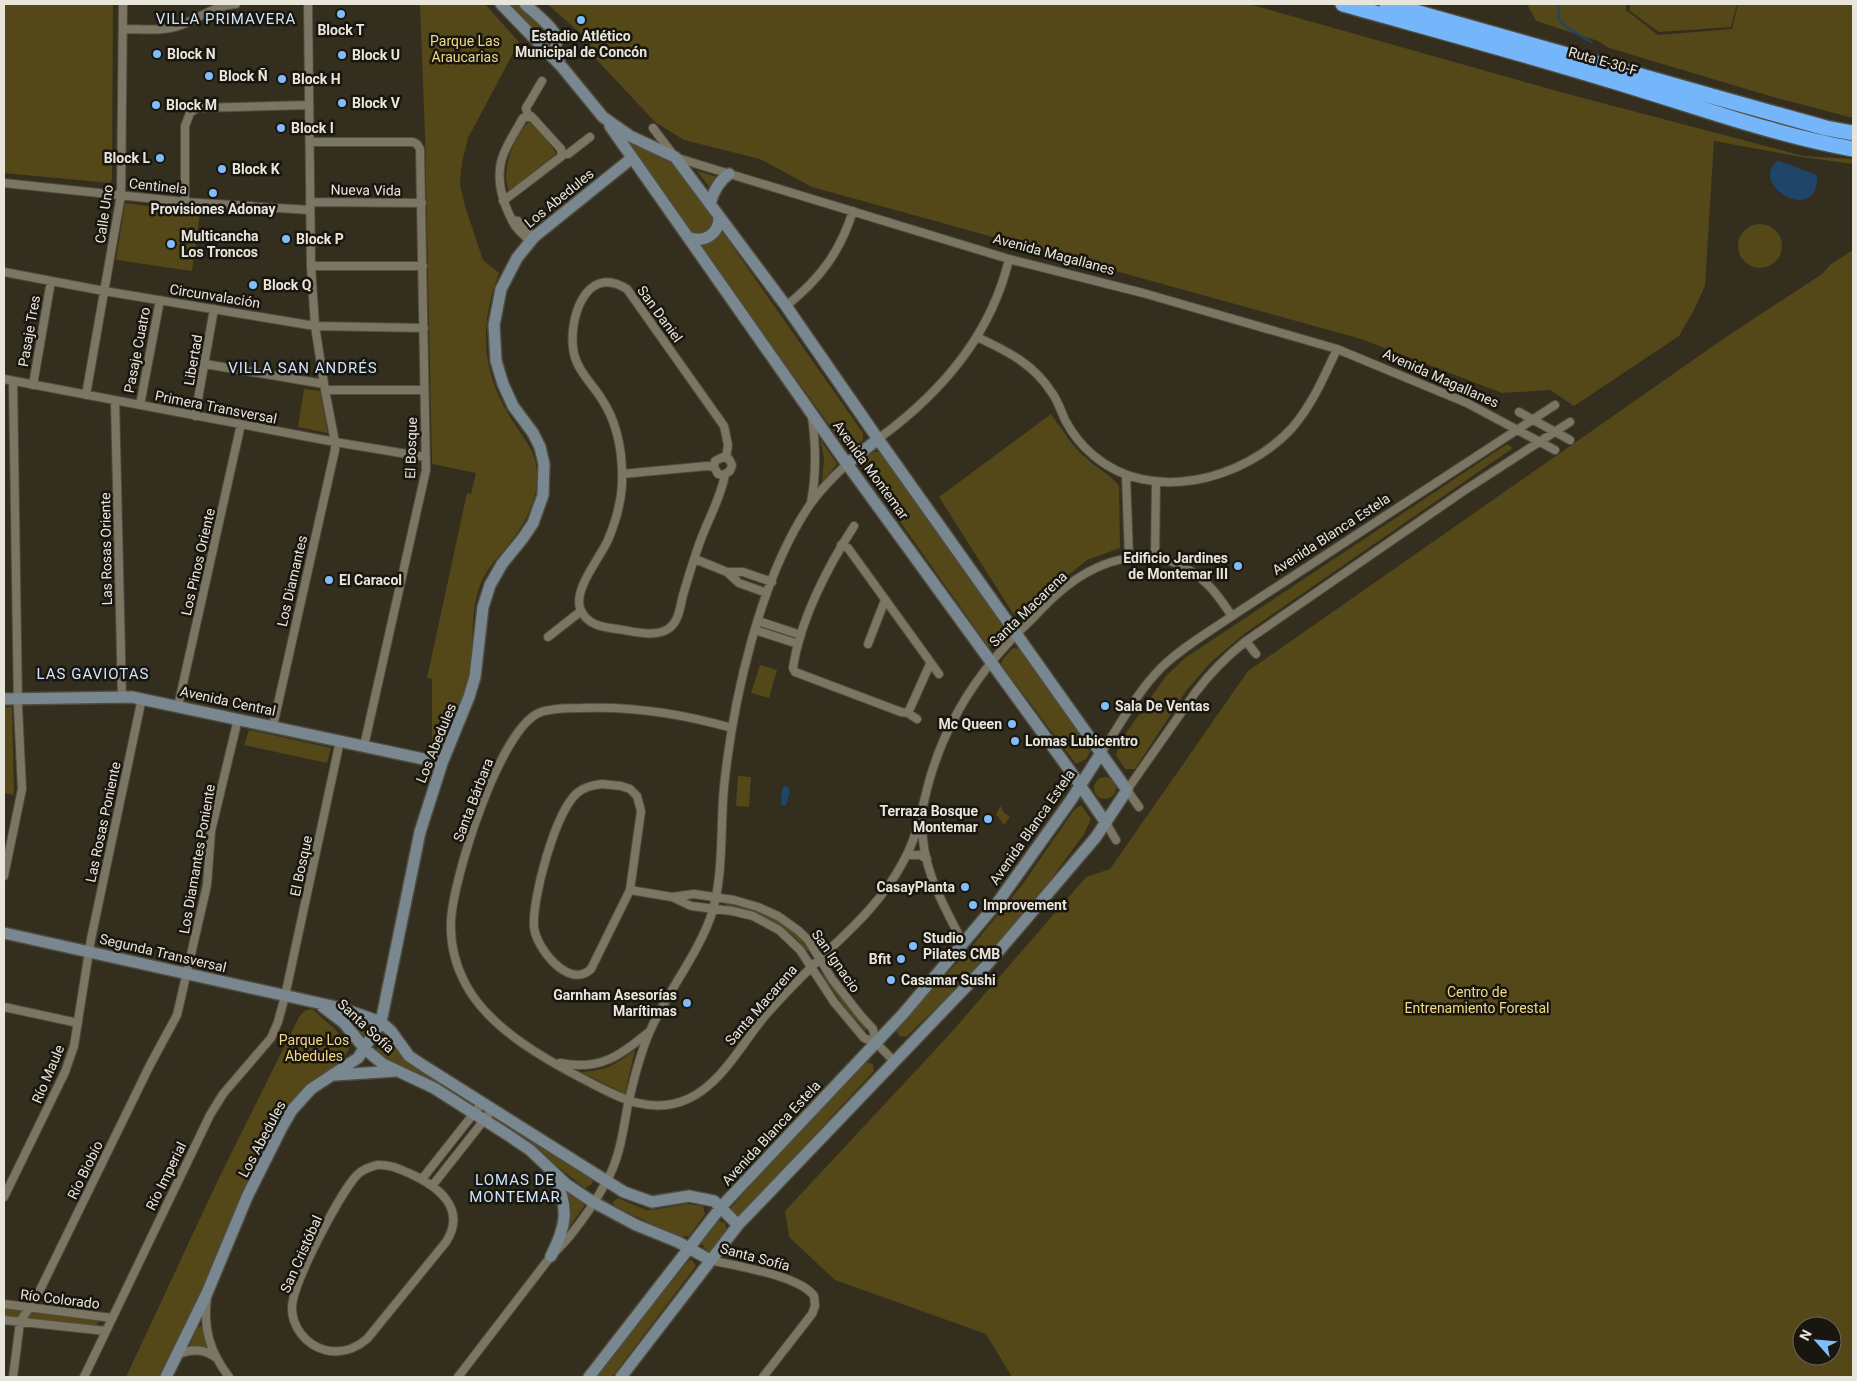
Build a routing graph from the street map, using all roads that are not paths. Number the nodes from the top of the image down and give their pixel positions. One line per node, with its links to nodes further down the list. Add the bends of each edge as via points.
1 (123, 4): 9 (street, Calle Uno)
2 (236, 4): 9 (street, via 221,6 172,28)
3 (308, 4): 13 (street, Los Diamantes)
4 (501, 4): 10 (main road, Avenida Magallanes)
5 (525, 4): 8 (main road, Avenida Magallanes)
6 (1343, 4): 20 (highway, Ruta E-30-F, via 1607,79 1763,128)
7 (1388, 4): 17 (highway, Ruta E-30-F)
8 (548, 26): 10 (main road, via 543,35); 11 (main road, Avenida Magallanes, via 556,35 554,52)
9 (123, 28): 26 (street, Calle Uno)
10 (529, 32): 11 (main road, Avenida Magallanes)
11 (562, 67): 15 (main road, Avenida Magallanes)
12 (542, 81): 14 (street, via 526,108)
13 (309, 105): 19 (street, Los Diamantes); 28 (street, via 194,109 185,126)
14 (528, 116): 21 (street, via 534,118); 27 (street, via 523,118 504,152 500,185)
15 (603, 117): 22 (main road, Avenida Magallanes, via 630,136); 23 (main road, Avenida Montemar)
16 (654, 128): 22 (street)
17 (1853, 133)
18 (590, 137): 21 (street, via 568,154)
19 (310, 142): 29 (street, El Bosque, via 417,144 420,149); 31 (street, Los Diamantes)
20 (1853, 149)
21 (562, 154): 27 (street)
22 (675, 157): 24 (street, Avenida Magallanes); 30 (main road, Avenida Montemar)
23 (632, 158): 34 (main road, Avenida Montemar); 35 (main road, Los Abedules)
24 (729, 174): 30 (main road, via 716,189); 32 (street, Avenida Magallanes)
25 (4, 183): 26 (street, Centinela)
26 (121, 195): 28 (street, Centinela); 41 (street, Calle Uno)
27 (503, 201): 35 (street, via 512,220 518,221)
28 (185, 202): 31 (street, Centinela)
29 (422, 203): 31 (street, Nueva Vida); 38 (street, El Bosque)
30 (710, 204): 33 (main road, Avenida Montemar)
31 (310, 206): 37 (street, Los Diamantes)
32 (853, 211): 36 (street, Avenida Magallanes); 43 (street, via 829,263 816,280)
33 (719, 217): 34 (main road, via 718,228 710,236 701,240); 43 (main road, Avenida Montemar)
34 (688, 237): 60 (main road, Avenida Montemar)
35 (532, 239): 117 (main road, Los Abedules, via 511,268 501,289 493,337 503,384 542,454 543,495 533,523 502,564 486,596 469,697)
36 (1009, 259): 47 (street, via 987,321); 48 (street, Avenida Magallanes, via 1143,293)
37 (311, 266): 38 (street); 45 (street, Los Diamantes)
38 (423, 266): 46 (street, El Bosque)
39 (4, 272): 40 (street, Circunvalación)
40 (50, 281): 41 (street, Circunvalación); 52 (street, Pasaje Tres)
41 (104, 291): 42 (street, Circunvalación); 55 (street, Calle Uno)
42 (160, 300): 44 (street, Circunvalación); 58 (street, Pasaje Cuatro)
43 (786, 306): 67 (main road, Avenida Montemar)
44 (214, 309): 45 (street, Circunvalación); 49 (street, Libertad)
45 (315, 326): 46 (street, Circunvalación); 53 (street, Los Diamantes)
46 (424, 328): 54 (street, El Bosque)
47 (977, 337): 67 (street, via 934,392); 78 (street, via 1032,368 1052,392 1068,424 1084,446 1099,460)
48 (1337, 349): 65 (street, Avenida Magallanes, via 1467,403); 79 (street, via 1308,407 1270,448 1221,473 1182,481)
49 (205, 364): 53 (street); 61 (street, Libertad)
50 (4, 379): 51 (street, Primera Transversal)
51 (13, 381): 52 (street, Primera Transversal); 106 (street)
52 (33, 385): 55 (street, Primera Transversal)
53 (324, 387): 54 (street); 69 (street, Los Diamantes)
54 (424, 390): 72 (street, El Bosque)
55 (86, 395): 56 (street, Primera Transversal)
56 (116, 401): 58 (street, Primera Transversal); 104 (street, Las Rosas Oriente)
57 (1555, 405): 62 (street, Avenida Blanca Estela)
58 (140, 406): 61 (street, Primera Transversal)
59 (1519, 412): 62 (street)
60 (812, 414): 74 (main road, Avenida Montemar); 80 (street, via 817,460)
61 (195, 416): 64 (street, Primera Transversal)
62 (1533, 420): 65 (street, Avenida Blanca Estela); 66 (street)
63 (1570, 422): 66 (street)
64 (241, 424): 69 (street, Primera Transversal); 108 (street, Los Pinos Oriente)
65 (1518, 430): 70 (street, Avenida Magallanes); 91 (street, Avenida Blanca Estela)
66 (1555, 432): 68 (street); 70 (street)
67 (878, 438): 74 (main road); 94 (main road, Avenida Montemar)
68 (1570, 440)
69 (335, 442): 72 (street, Primera Transversal); 112 (street, Los Diamantes)
70 (1539, 442): 71 (street, Avenida Magallanes); 97 (street)
71 (1555, 450)
72 (425, 457): 115 (street, El Bosque, via 426,470)
73 (726, 458): 75 (street, via 717,459); 76 (street, San Daniel, via 726,432 710,406 627,289 605,283 594,286 583,297 576,312 572,338 577,365 608,409 613,422); 77 (street, San Daniel, via 732,468)
74 (847, 464): 80 (street); 101 (main road, Avenida Montemar)
75 (714, 467): 76 (street); 77 (street, via 718,474)
76 (622, 474): 90 (street, San Daniel, via 620,501 612,528 580,593)
77 (726, 474): 85 (street, San Daniel)
78 (1126, 476): 79 (street); 83 (street)
79 (1156, 481): 84 (street)
80 (810, 505): 87 (street, via 785,550)
81 (854, 526): 82 (street)
82 (841, 545): 89 (street, via 848,548); 95 (street, via 824,577)
83 (1129, 557): 84 (street, Santa Macarena); 94 (street, Santa Macarena, via 1104,565 1069,584)
84 (1155, 558): 91 (street, Santa Macarena, via 1174,563 1200,578)
85 (695, 559): 86 (street); 90 (street, San Daniel, via 677,619 664,631 643,633 597,626)
86 (727, 572): 87 (street, via 743,572); 88 (street, via 739,582)
87 (772, 582): 88 (street)
88 (768, 593): 92 (street)
89 (885, 600): 99 (street); 102 (street)
90 (581, 611): 96 (street)
91 (1232, 616): 116 (street, Avenida Blanca Estela, via 1161,668)
92 (758, 621): 93 (street); 95 (street)
93 (755, 630): 98 (street); 113 (street)
94 (1017, 633): 101 (street, Santa Macarena); 116 (main road, Avenida Montemar)
95 (801, 635): 98 (street)
96 (548, 637)
97 (1246, 641): 100 (street); 119 (street, via 1205,678)
98 (798, 644): 109 (street, via 793,666 795,672)
99 (868, 644)
100 (1256, 654)
101 (991, 663): 118 (main road, Avenida Montemar); 121 (street, Santa Macarena, via 964,702 945,738 931,776)
102 (930, 664): 103 (street); 109 (street)
103 (939, 674)
104 (122, 696): 105 (main road, Avenida Central); 106 (main road, Avenida Central)
105 (142, 698): 108 (main road, Avenida Central); 133 (street, Las Rosas Poniente)
106 (19, 699): 107 (main road, Avenida Central); 126 (street, via 22,789)
107 (4, 700)
108 (178, 706): 110 (main road, Avenida Central)
109 (908, 712): 111 (street)
110 (238, 719): 112 (main road, Avenida Central); 136 (street, Los Diamantes Poniente, via 211,831 207,885)
111 (917, 719)
112 (273, 726): 114 (main road, Avenida Central)
113 (732, 728): 129 (street); 146 (street, Santa Bárbara, via 643,710 579,708 541,712 524,723 515,734 485,798 463,864 453,908 452,944 462,978 483,1009)
114 (340, 741): 115 (main road, Avenida Central); 137 (street, El Bosque)
115 (364, 746): 117 (main road, Avenida Central)
116 (1101, 753): 118 (main road, Avenida Blanca Estela); 119 (main road, Avenida Montemar)
117 (442, 763): 140 (main road, Los Abedules, via 420,832)
118 (1079, 785): 122 (main road, Avenida Montemar); 132 (main road, Avenida Blanca Estela, via 1008,888)
119 (1127, 790): 120 (street, Avenida Montemar); 122 (main road)
120 (1139, 807)
121 (922, 816): 124 (street, Santa Macarena); 125 (street, Santa Macarena, via 922,838)
122 (1106, 823): 123 (street, Avenida Montemar); 145 (main road, via 985,967)
123 (1116, 840)
124 (907, 855): 125 (street, via 920,855); 134 (street, Santa Macarena, via 873,907)
125 (927, 859): 132 (street, Santa Macarena, via 939,897)
126 (4, 876)
127 (630, 890): 127 (street, via 640,826 640,801 625,787 589,786 573,798 545,859 534,927 545,952 567,973 580,975 588,972); 128 (street, San Ignacio)
128 (672, 896): 129 (street, San Ignacio, via 694,894); 130 (street, San Ignacio, via 691,906)
129 (715, 898): 130 (street); 134 (street, San Ignacio, via 749,904 778,916 808,940)
130 (713, 909): 135 (street, San Ignacio, via 742,913 771,925 794,942); 142 (street)
131 (4, 933): 133 (main road, Segunda Transversal)
132 (963, 943): 143 (main road, Avenida Blanca Estela, via 904,1014)
133 (89, 952): 136 (main road, Segunda Transversal); 141 (street, Río Maule)
134 (820, 958): 135 (street, Santa Macarena); 143 (street, San Ignacio, via 849,1002 873,1029)
135 (812, 967): 143 (street, San Ignacio, via 851,1023 864,1038); 149 (street, Santa Macarena, via 772,1007 714,1080 700,1092 667,1105 649,1106)
136 (187, 974): 137 (main road, Segunda Transversal); 167 (street, Río Biobío, via 177,1015)
137 (285, 996): 138 (main road, Segunda Transversal); 168 (street, Río Imperial, via 271,1038 223,1094 210,1115)
138 (315, 1003): 140 (main road, Santa Sofía); 144 (main road, Santa Sofía, via 344,1023)
139 (4, 1007): 141 (street)
140 (381, 1022): 144 (main road, Los Abedules); 150 (main road, Santa Sofía, via 409,1056)
141 (78, 1023): 158 (street, Río Maule, via 64,1072)
142 (651, 1029): 146 (street, Santa Bárbara, via 609,1061 577,1066); 149 (street)
143 (876, 1042): 145 (street, San Ignacio); 160 (main road, Avenida Blanca Estela)
144 (365, 1049): 147 (main road, Santa Sofía, via 382,1064); 148 (main road, Los Abedules, via 358,1058)
145 (894, 1061): 161 (main road)
146 (552, 1062): 149 (street, Santa Bárbara)
147 (398, 1071): 148 (main road); 152 (main road, Santa Sofía, via 434,1088)
148 (333, 1074): 165 (main road, Los Abedules, via 311,1089 282,1127 247,1197)
149 (629, 1101): 156 (street, via 621,1146)
150 (482, 1103): 151 (main road, Santa Sofía); 152 (street)
151 (492, 1110): 153 (street); 156 (main road, Santa Sofía)
152 (474, 1113): 153 (main road, Santa Sofía); 155 (street)
153 (485, 1120): 154 (main road, Santa Sofía, via 530,1150); 157 (street)
154 (551, 1171): 159 (main road, Santa Sofía); 163 (main road, via 559,1186 565,1213 563,1232)
155 (422, 1179): 157 (street, San Cristóbal); 157 (street, San Cristóbal, via 384,1164 365,1169 356,1176 321,1235 294,1296 295,1324 308,1342 334,1352 362,1344 446,1242 453,1224 452,1211 447,1199)
156 (607, 1182): 159 (street); 160 (main road, Santa Sofía, via 652,1202 689,1196 714,1201)
157 (432, 1186)
158 (4, 1197)
159 (593, 1202): 162 (main road, Santa Sofía); 163 (street, via 570,1236)
160 (721, 1208): 161 (main road, Santa Sofía); 162 (main road, Avenida Blanca Estela)
161 (738, 1225): 164 (main road)
162 (688, 1249): 164 (main road, Santa Sofía); 179 (main road, Avenida Blanca Estela)
163 (551, 1256): 178 (street)
164 (710, 1260): 180 (main road); 181 (street, Santa Sofía, via 789,1280 812,1293 816,1299 814,1309)
165 (207, 1293): 172 (main road, Los Abedules); 173 (street, via 206,1328)
166 (4, 1304): 167 (street, Río Colorado)
167 (29, 1307): 168 (street, Río Colorado); 170 (street, Río Biobío)
168 (112, 1318): 171 (street, Río Imperial)
169 (4, 1320): 170 (street, Río Colorado)
170 (20, 1322): 171 (street, Río Colorado); 174 (street, Río Biobío)
171 (106, 1331): 175 (street, Río Imperial)
172 (177, 1356): 173 (street, via 194,1350); 176 (main road, Los Abedules)
173 (215, 1357): 177 (street)
174 (13, 1377)
175 (84, 1377)
176 (166, 1377)
177 (229, 1377)
178 (458, 1377)
179 (589, 1377)
180 (621, 1377)
181 (763, 1377)

